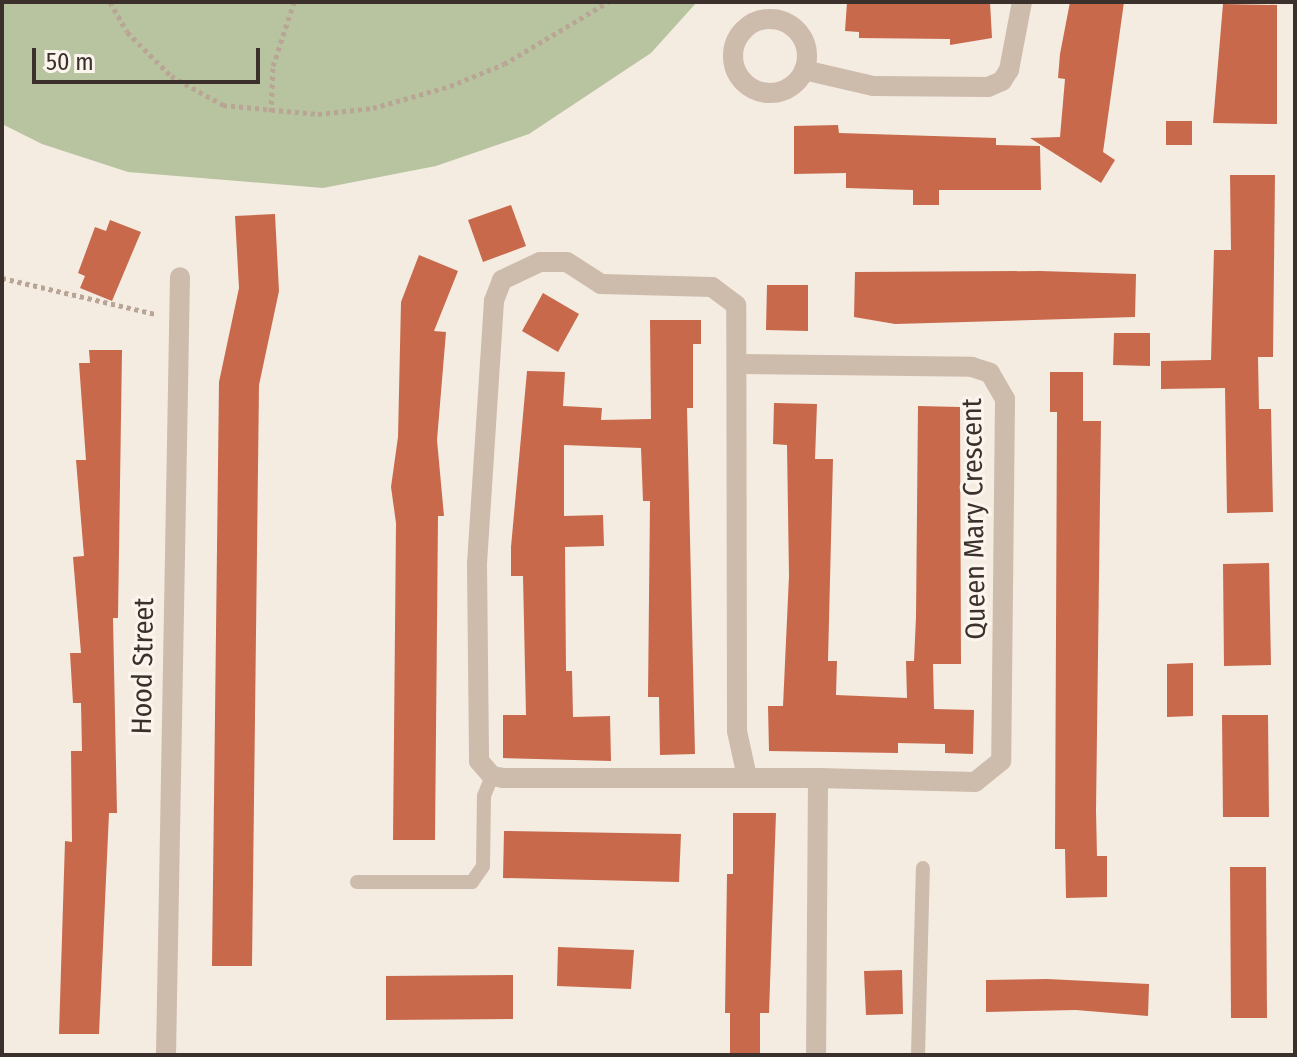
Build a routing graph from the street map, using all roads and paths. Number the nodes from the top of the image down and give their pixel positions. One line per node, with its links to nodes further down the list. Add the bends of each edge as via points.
1 (110, 2): 6 (path, via 127,32 171,76 223,105)
2 (294, 2): 6 (path, via 273,66)
3 (608, 2): 6 (path, via 504,64 450,86 373,108)
4 (1022, 2): 5 (street, via 1009,70 1002,81 988,87 873,86)
5 (804, 70)
6 (271, 112)
7 (180, 277): 9 (street, Hood Street)
8 (2, 278): 9 (path)
9 (176, 317): 16 (street, Hood Street)
10 (738, 364): 11 (street, via 736,305 712,287 601,284 553,259 502,280 496,289 477,564 476,746 479,761); 12 (street, via 737,731); 13 (street, Queen Mary Crescent, via 972,367 990,373 1005,399 1001,761 975,782)
11 (492, 776): 12 (street, via 675,782); 15 (lane, via 484,796 483,866 472,882)
12 (747, 777): 13 (street)
13 (818, 778): 17 (street)
14 (923, 868): 18 (lane)
15 (357, 882)
16 (166, 1055)
17 (816, 1055)
18 (918, 1055)

